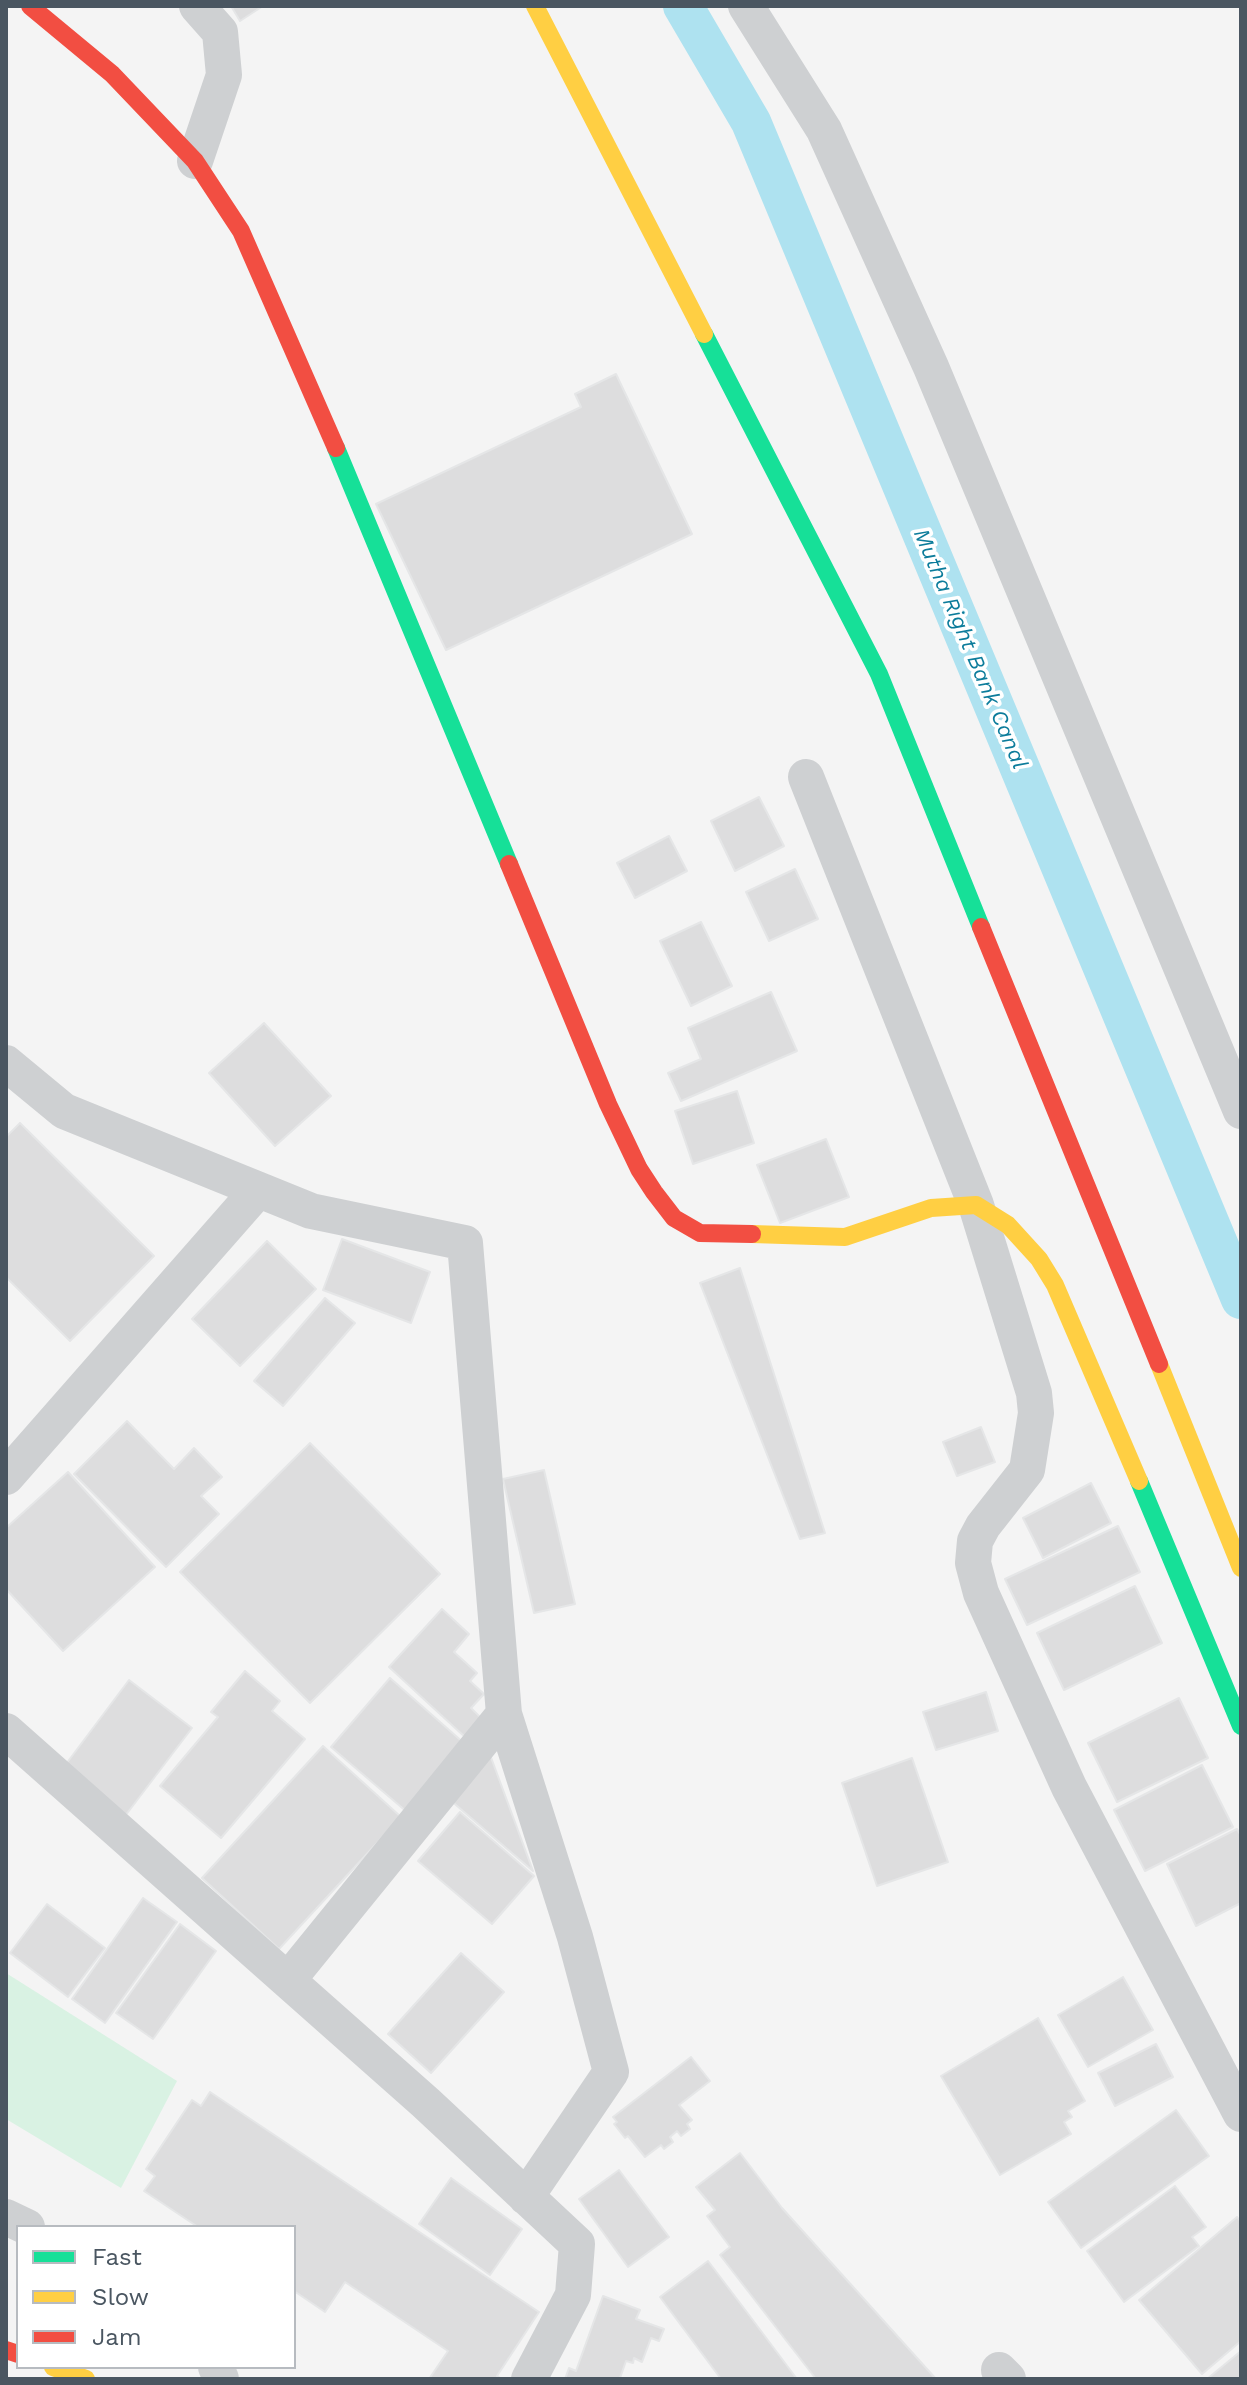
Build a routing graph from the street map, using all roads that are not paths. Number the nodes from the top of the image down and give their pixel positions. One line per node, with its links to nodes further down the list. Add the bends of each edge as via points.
1 (30, 6): 5 (street, via 112,74)
2 (197, 6): 5 (street, via 220,32 224,75)
3 (535, 6): 12 (street, via 879,674)
4 (746, 6): 8 (street, via 824,130 931,367)
5 (195, 161): 10 (street, via 241,231 371,529 608,1104 654,1192 674,1218 700,1233 845,1237 931,1208)
6 (806, 777): 10 (street)
7 (6, 1063): 9 (street, via 64,1111)
8 (1241, 1111)
9 (258, 1190): 11 (street); 13 (street, via 311,1211 465,1243)
10 (976, 1205): 14 (street, via 1008,1225 1055,1285); 17 (street, via 1036,1413 1027,1470 975,1541 973,1563 981,1593 1069,1787)
11 (6, 1477)
12 (1241, 1568)
13 (504, 1714): 16 (street); 18 (street, via 575,1937 611,2072)
14 (1241, 1726)
15 (6, 1731): 16 (street)
16 (288, 1980): 18 (street)
17 (1241, 2114)
18 (526, 2197): 21 (street, via 577,2244 573,2295)
19 (58, 2369): 20 (street)
20 (86, 2379)
21 (529, 2379)

